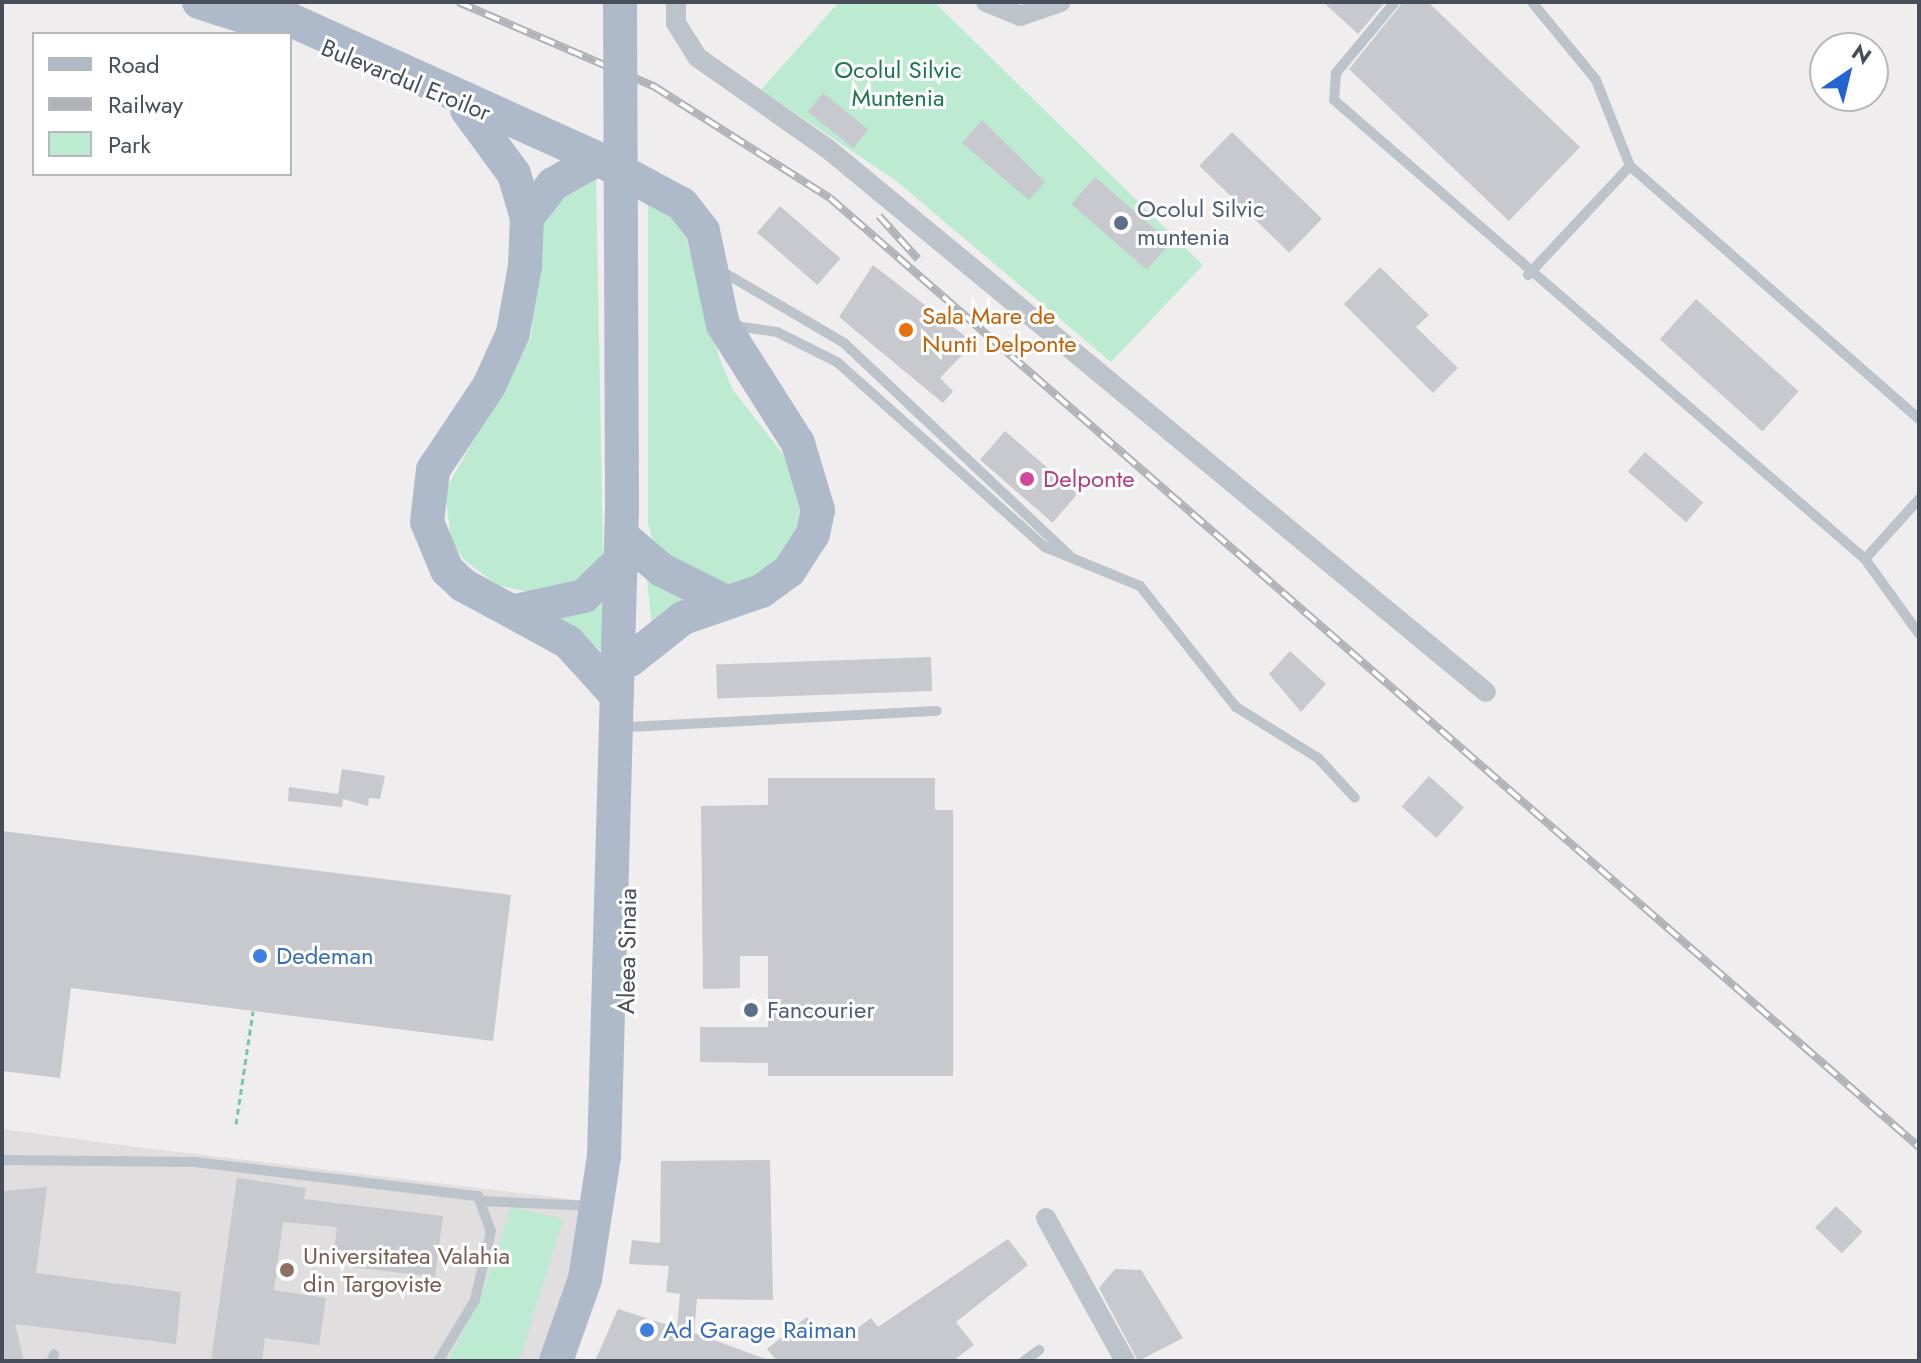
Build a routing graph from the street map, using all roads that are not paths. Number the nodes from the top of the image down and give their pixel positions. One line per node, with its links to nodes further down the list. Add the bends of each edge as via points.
1 (199, 2): 9 (main road, Bulevardul Eroilor)
2 (251, 2): 12 (main road, Bulevardul Eroilor)
3 (620, 2): 22 (main road, bridge)
4 (676, 2): 29 (street, via 676,23 697,57 828,149)
5 (986, 2): 6 (street, via 1020,16)
6 (1061, 2)
7 (1395, 2): 18 (lane, via 1336,73 1334,100)
8 (1532, 2): 14 (lane, via 1596,80)
9 (286, 32)
10 (292, 34): 11 (main road, Bulevardul Eroilor)
11 (467, 110): 12 (main road, Bulevardul Eroilor); 15 (main road)
12 (532, 126): 13 (main road, Bulevardul Eroilor); 15 (main road); 16 (main road)
13 (598, 159): 16 (main road); 17 (main road, Bulevardul Eroilor, via 682,204 703,231)
14 (1630, 166): 18 (lane); 20 (lane)
15 (514, 174): 16 (main road)
16 (531, 210): 26 (main road, via 513,333 489,386 446,445 427,495 427,522 447,570 479,596)
17 (712, 266): 19 (main road, Bulevardul Eroilor); 24 (lane, via 844,343)
18 (1528, 275): 23 (lane)
19 (723, 325): 24 (lane, via 777,332 837,362 1045,547); 25 (main road, via 798,443 818,510 813,534 789,571)
20 (1919, 419)
21 (1919, 499): 23 (lane)
22 (620, 536): 25 (main road, via 662,570); 26 (main road, via 584,596); 28 (main road, Aleea Sinaia, via 630,564); 30 (main road, Aleea Sinaia)
23 (1865, 559): 27 (lane)
24 (1076, 562): 33 (lane, via 1140,586 1161,602 1236,707 1264,731 1318,758)
25 (726, 602): 28 (main road, via 683,618)
26 (515, 611): 30 (main road, via 568,642)
27 (1919, 634)
28 (630, 660): 32 (main road, Aleea Sinaia)
29 (1486, 692)
30 (616, 695): 36 (main road, Aleea Sinaia)
31 (937, 711): 32 (lane)
32 (629, 727): 41 (main road, Aleea Sinaia, via 619,1161 606,1256)
33 (1355, 798)
34 (2, 1160): 35 (lane, via 195,1162)
35 (483, 1201): 36 (lane); 39 (lane, via 491,1231 475,1300)
36 (599, 1207): 40 (main road, Aleea Sinaia, via 585,1279)
37 (1046, 1218): 43 (street)
38 (1039, 1350): 42 (lane)
39 (438, 1361)
40 (556, 1361)
41 (572, 1361)
42 (1024, 1361)
43 (1125, 1361)

